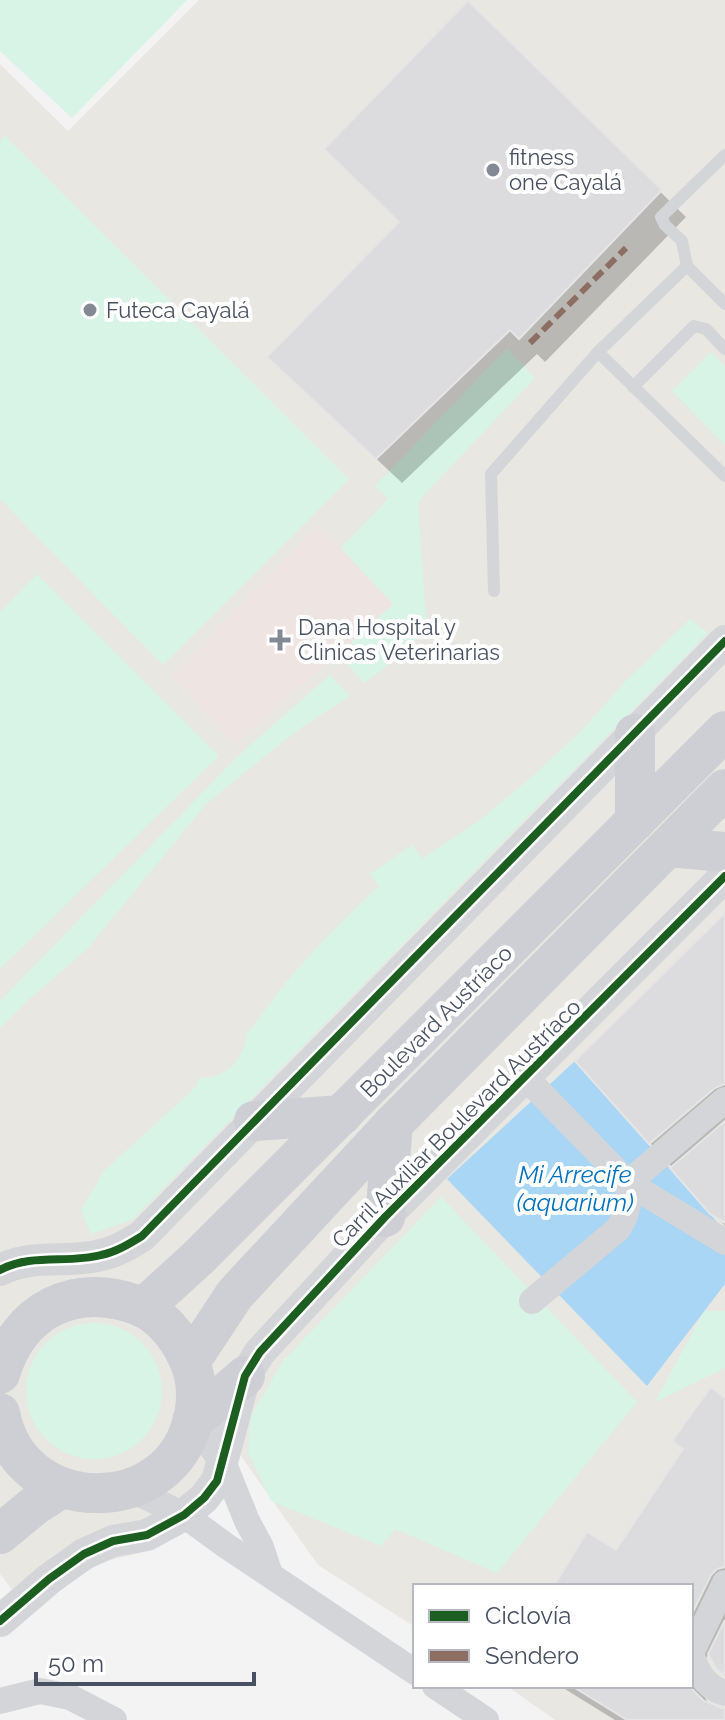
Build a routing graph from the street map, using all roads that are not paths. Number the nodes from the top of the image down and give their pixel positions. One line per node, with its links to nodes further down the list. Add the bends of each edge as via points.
1 (725, 155): 2 (lane, via 661,217 682,241)
2 (687, 266): 3 (lane); 5 (lane)
3 (725, 304)
4 (725, 349): 6 (lane, via 706,329 694,326)
5 (598, 352): 6 (lane); 8 (lane, via 491,474)
6 (633, 387): 7 (lane)
7 (725, 476)
8 (494, 591)
9 (725, 641): 11 (street)
10 (725, 731): 13 (main road, Boulevard Austríaco)
11 (635, 734): 13 (main road); 20 (street)
12 (725, 789): 14 (main road, Boulevard Austríaco)
13 (635, 821): 19 (main road, Boulevard Austríaco)
14 (668, 847): 15 (main road); 21 (main road, Boulevard Austríaco)
15 (725, 852)
16 (725, 876): 17 (street, Carril Auxiliar Boulevard Austríaco)
17 (526, 1078): 22 (street); 23 (street, Carril Auxiliar Boulevard Austríaco)
18 (725, 1100): 22 (street)
19 (342, 1115): 20 (main road); 27 (main road, Boulevard Austríaco)
20 (254, 1121): 25 (street, via 142,1236 122,1248 99,1256 24,1260)
21 (393, 1124): 23 (main road); 29 (main road, Boulevard Austríaco, via 235,1294)
22 (628, 1183): 24 (street); 26 (street, via 630,1201 618,1229)
23 (385, 1217): 31 (street, Carril Auxiliar Boulevard Austríaco, via 260,1352)
24 (725, 1242)
25 (0, 1270)
26 (532, 1301)
27 (143, 1308): 28 (main road, via 118,1298 90,1296); 29 (main road, via 179,1340)
28 (19, 1314): 30 (main road, via 18,1334)
29 (190, 1362): 33 (main road, via 196,1404)
30 (0, 1374)
31 (245, 1376): 33 (main road); 34 (street, Carril Auxiliar Boulevard Austríaco)
32 (1, 1422): 35 (main road, via 25,1463)
33 (192, 1422): 34 (street); 36 (main road, via 171,1462)
34 (224, 1464): 37 (street, Carril Auxiliar Boulevard Austríaco, via 204,1498); 39 (street)
35 (62, 1488): 36 (main road, via 86,1494); 38 (main road)
36 (130, 1489): 37 (street)
37 (184, 1515): 39 (street); 41 (street, Carril Auxiliar Boulevard Austríaco, via 147,1535 113,1541 84,1554)
38 (0, 1534)
39 (270, 1574): 44 (street)
40 (725, 1583): 42 (street)
41 (0, 1621)
42 (693, 1649)
43 (693, 1658): 46 (street, via 706,1683)
44 (413, 1671)
45 (438, 1688): 49 (street)
46 (725, 1693)
47 (0, 1701): 48 (street, via 40,1691 70,1697)
48 (114, 1720)
49 (486, 1720)

